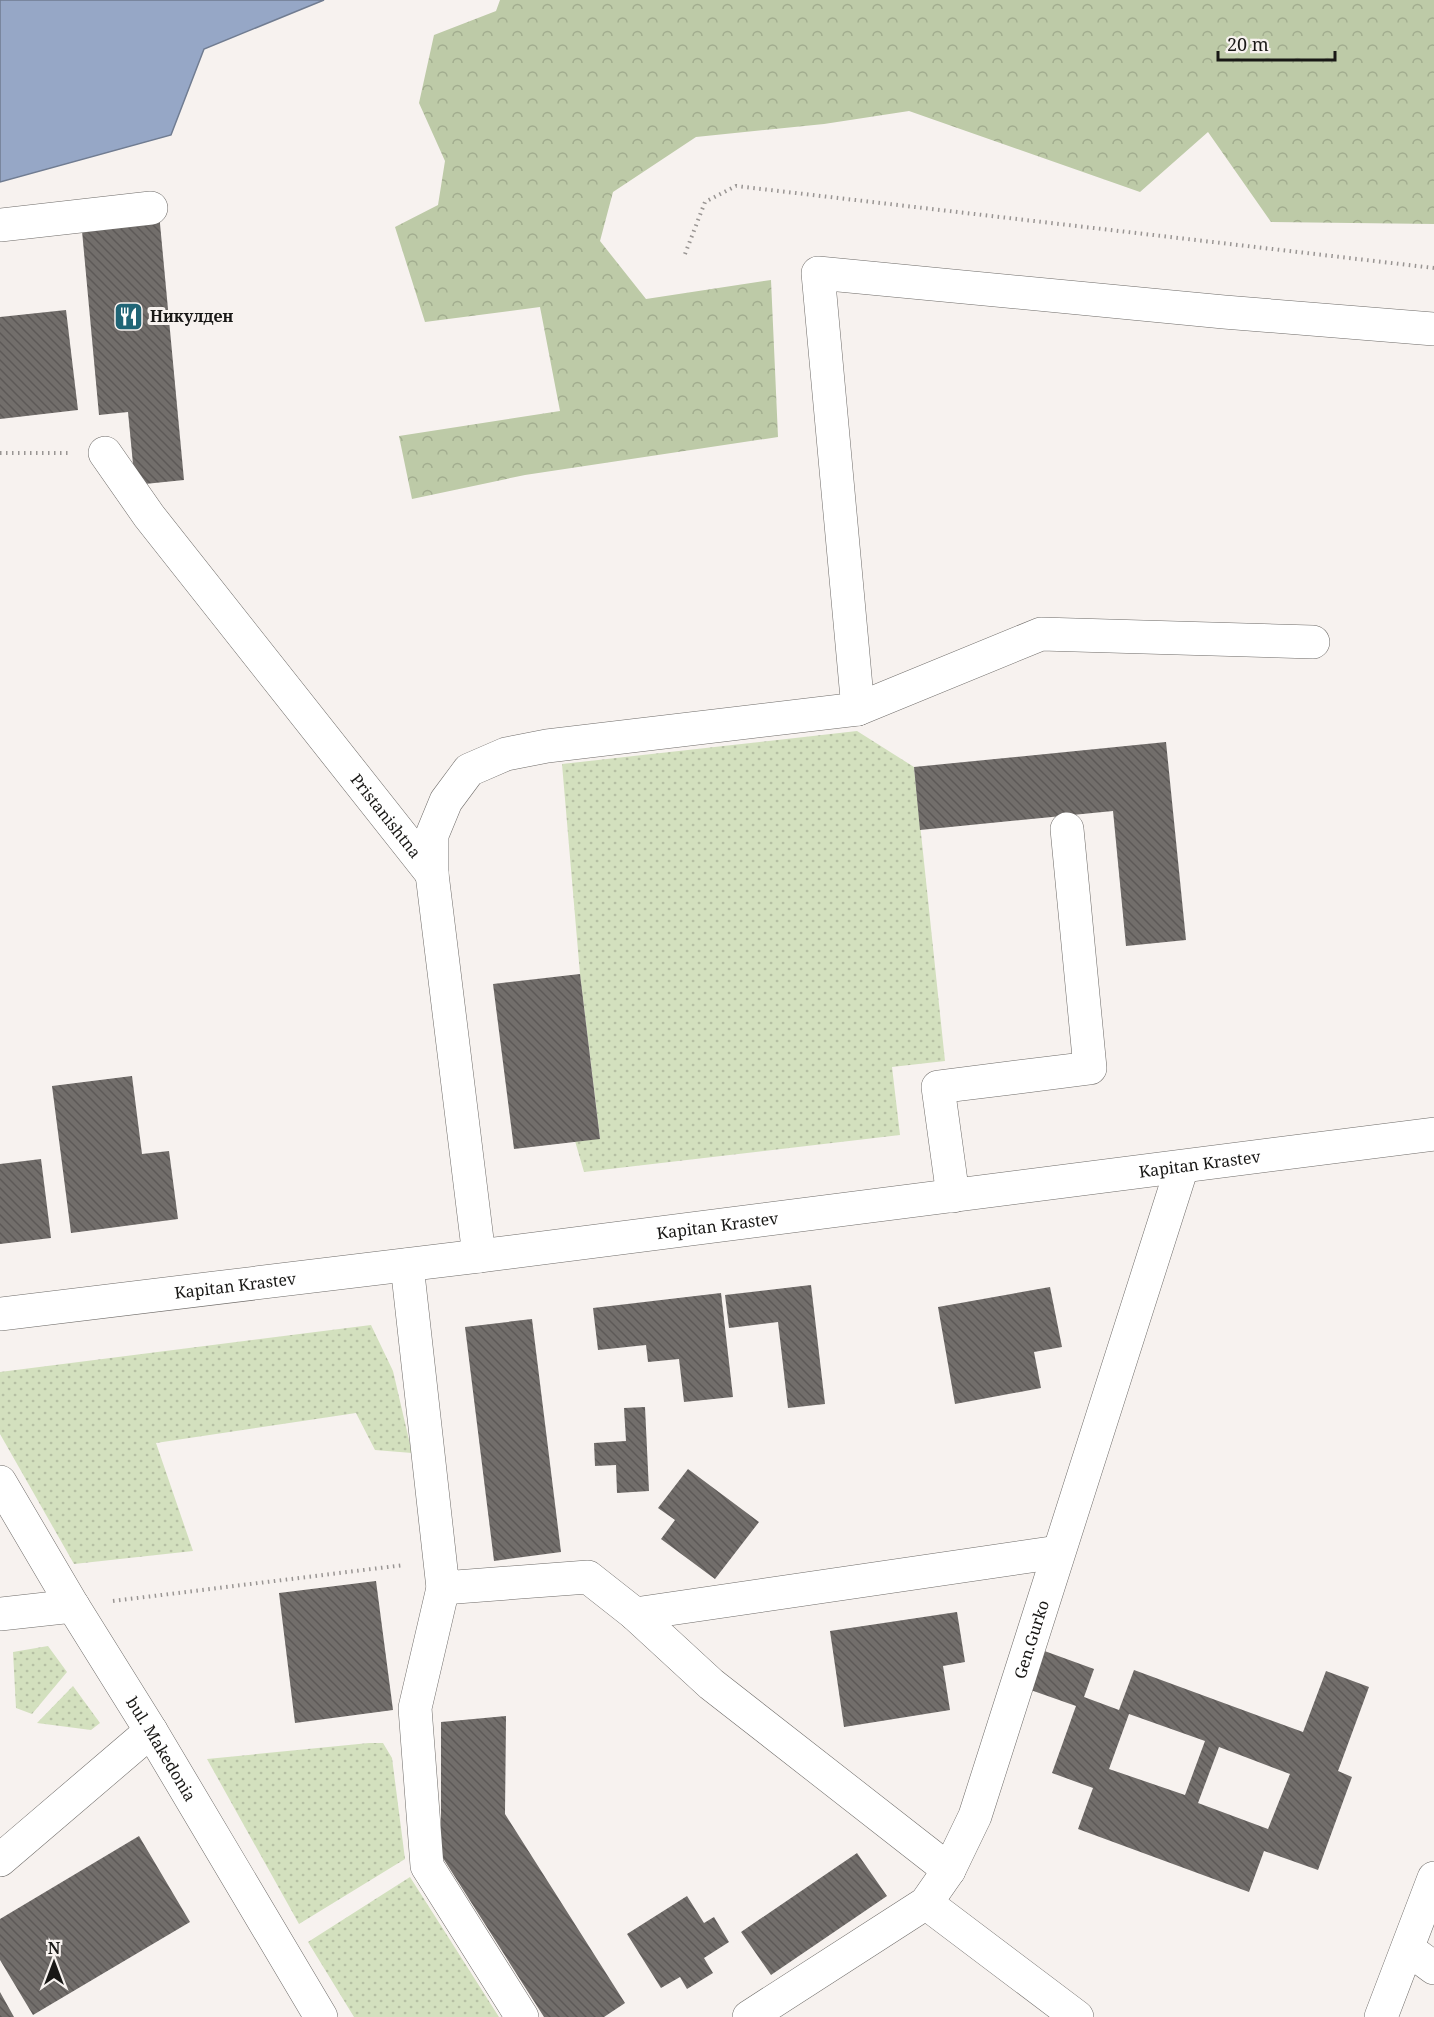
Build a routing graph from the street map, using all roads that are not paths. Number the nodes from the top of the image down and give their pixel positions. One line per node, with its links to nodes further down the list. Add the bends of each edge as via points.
1 (151, 208): 2 (street)
2 (0, 225)
3 (1434, 329): 6 (street, via 818,273)
4 (105, 453): 8 (street, Pristanishtna, via 149,516)
5 (1313, 642): 6 (street, via 1041,634)
6 (858, 709): 8 (street, via 506,754 469,770 446,801 432,835)
7 (1067, 829): 11 (street, via 1090,1068 938,1087)
8 (432, 874): 12 (street, Pristanishtna)
9 (1434, 1134): 10 (street, Kapitan Krastev)
10 (1182, 1167): 11 (street, Kapitan Krastev); 16 (street, Gen.Gurko)
11 (953, 1196): 12 (street, Kapitan Krastev)
12 (479, 1256): 13 (street, Kapitan Krastev)
13 (407, 1265): 14 (street, Kapitan Krastev); 17 (street)
14 (0, 1314)
15 (0, 1482): 18 (street, bul. Makedonia)
16 (1058, 1552): 20 (street); 23 (street, Gen.Gurko, via 975,1816)
17 (442, 1574): 20 (street, via 588,1576); 29 (street, via 415,1708 427,1866)
18 (73, 1606): 19 (street); 21 (street, bul. Makedonia)
19 (0, 1614)
20 (635, 1614): 23 (street, via 711,1684)
21 (151, 1731): 22 (street); 28 (street, bul. Makedonia)
22 (0, 1860)
23 (949, 1870): 25 (street, Gen.Gurko)
24 (1434, 1878): 26 (street)
25 (926, 1903): 30 (street, Gen.Gurko); 31 (street)
26 (1408, 1949): 27 (street); 32 (street)
27 (1434, 1968)
28 (321, 2017)
29 (522, 2017)
30 (749, 2017)
31 (1077, 2017)
32 (1381, 2017)

